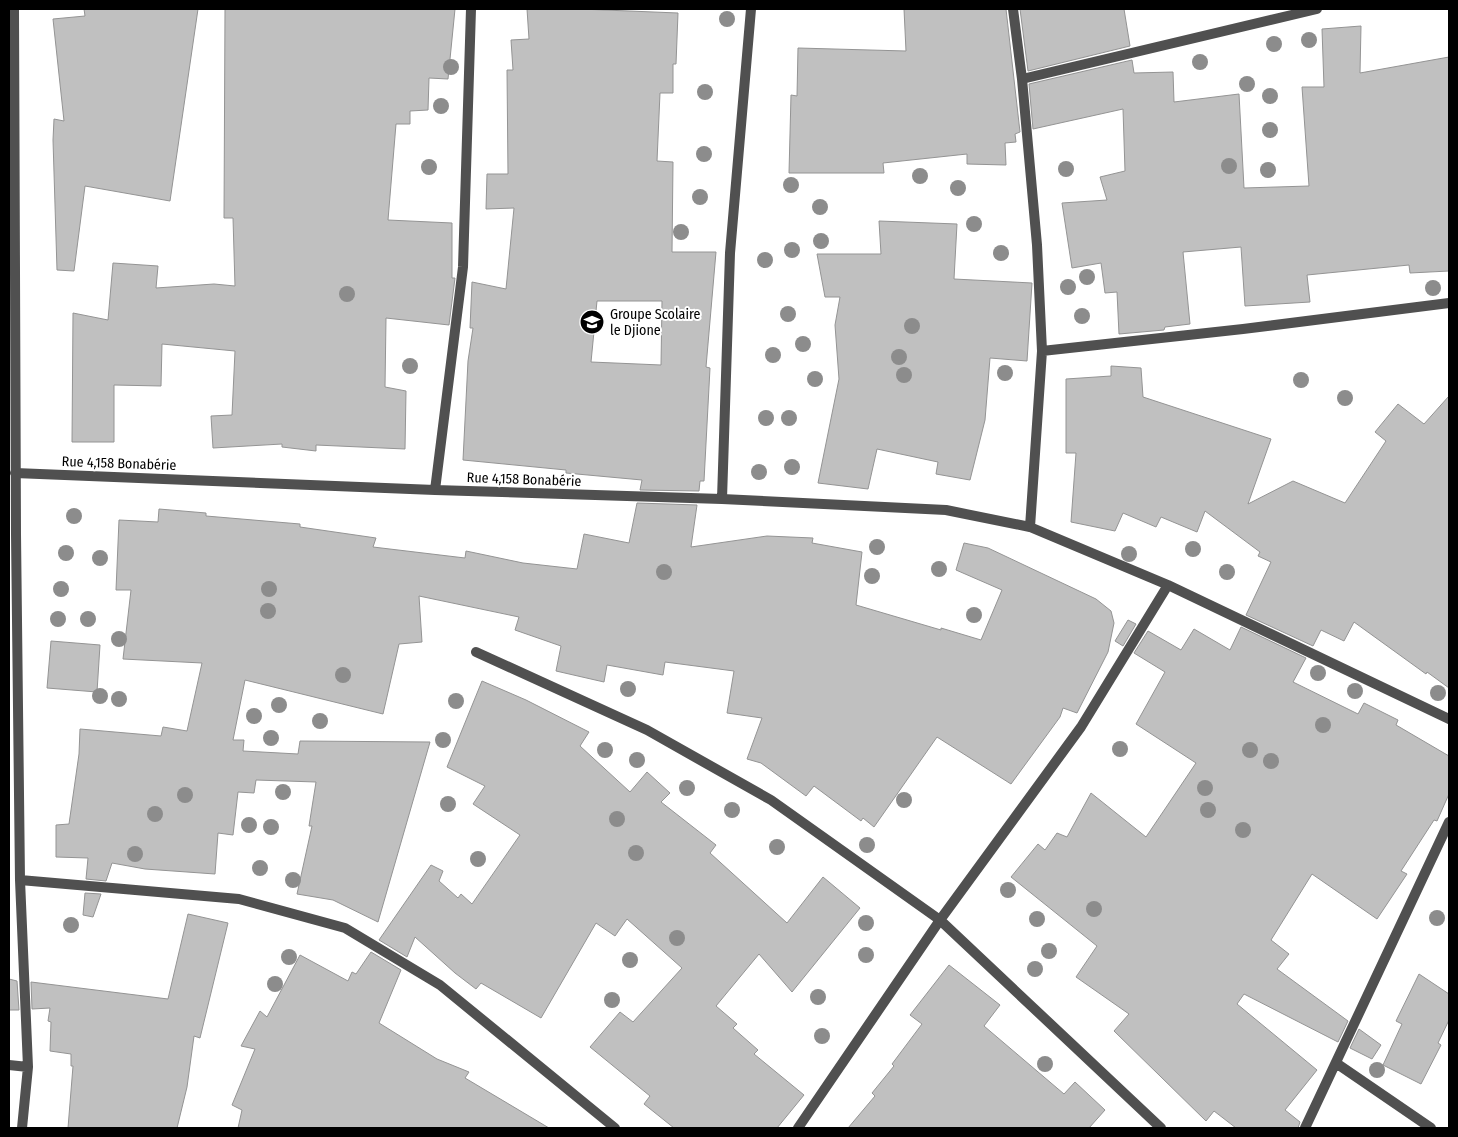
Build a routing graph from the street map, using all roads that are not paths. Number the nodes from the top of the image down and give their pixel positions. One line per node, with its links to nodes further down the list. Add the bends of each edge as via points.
1 (14, 9): 9 (street)
2 (471, 9): 10 (street, via 463,266)
3 (751, 9): 11 (street, via 730,253)
4 (1013, 9): 6 (street)
5 (1317, 9): 6 (street)
6 (1022, 79): 8 (street, via 1037,245)
7 (1449, 303): 8 (street)
8 (1042, 351): 12 (street)
9 (15, 473): 10 (street, Rue 4,158 Bonabérie); 13 (street)
10 (435, 490): 11 (street, Rue 4,158 Bonabérie)
11 (722, 499): 12 (street, Rue 4,158 Bonabérie, via 946,510)
12 (1030, 527): 14 (street, Rue 4,158 Bonabérie)
13 (12, 535): 18 (street)
14 (1168, 585): 16 (street, Rue 4,158 Bonabérie); 19 (street, via 1081,726)
15 (476, 652): 19 (street, via 647,730 771,800)
16 (1449, 719)
17 (1449, 822): 20 (street)
18 (20, 880): 22 (street); 24 (street, via 239,899 345,928 440,985)
19 (940, 920): 25 (street); 26 (street)
20 (1336, 1063): 27 (street); 28 (street)
21 (9, 1065): 22 (street)
22 (28, 1067): 23 (street)
23 (22, 1128)
24 (615, 1128)
25 (798, 1128)
26 (1161, 1128)
27 (1305, 1128)
28 (1431, 1128)

